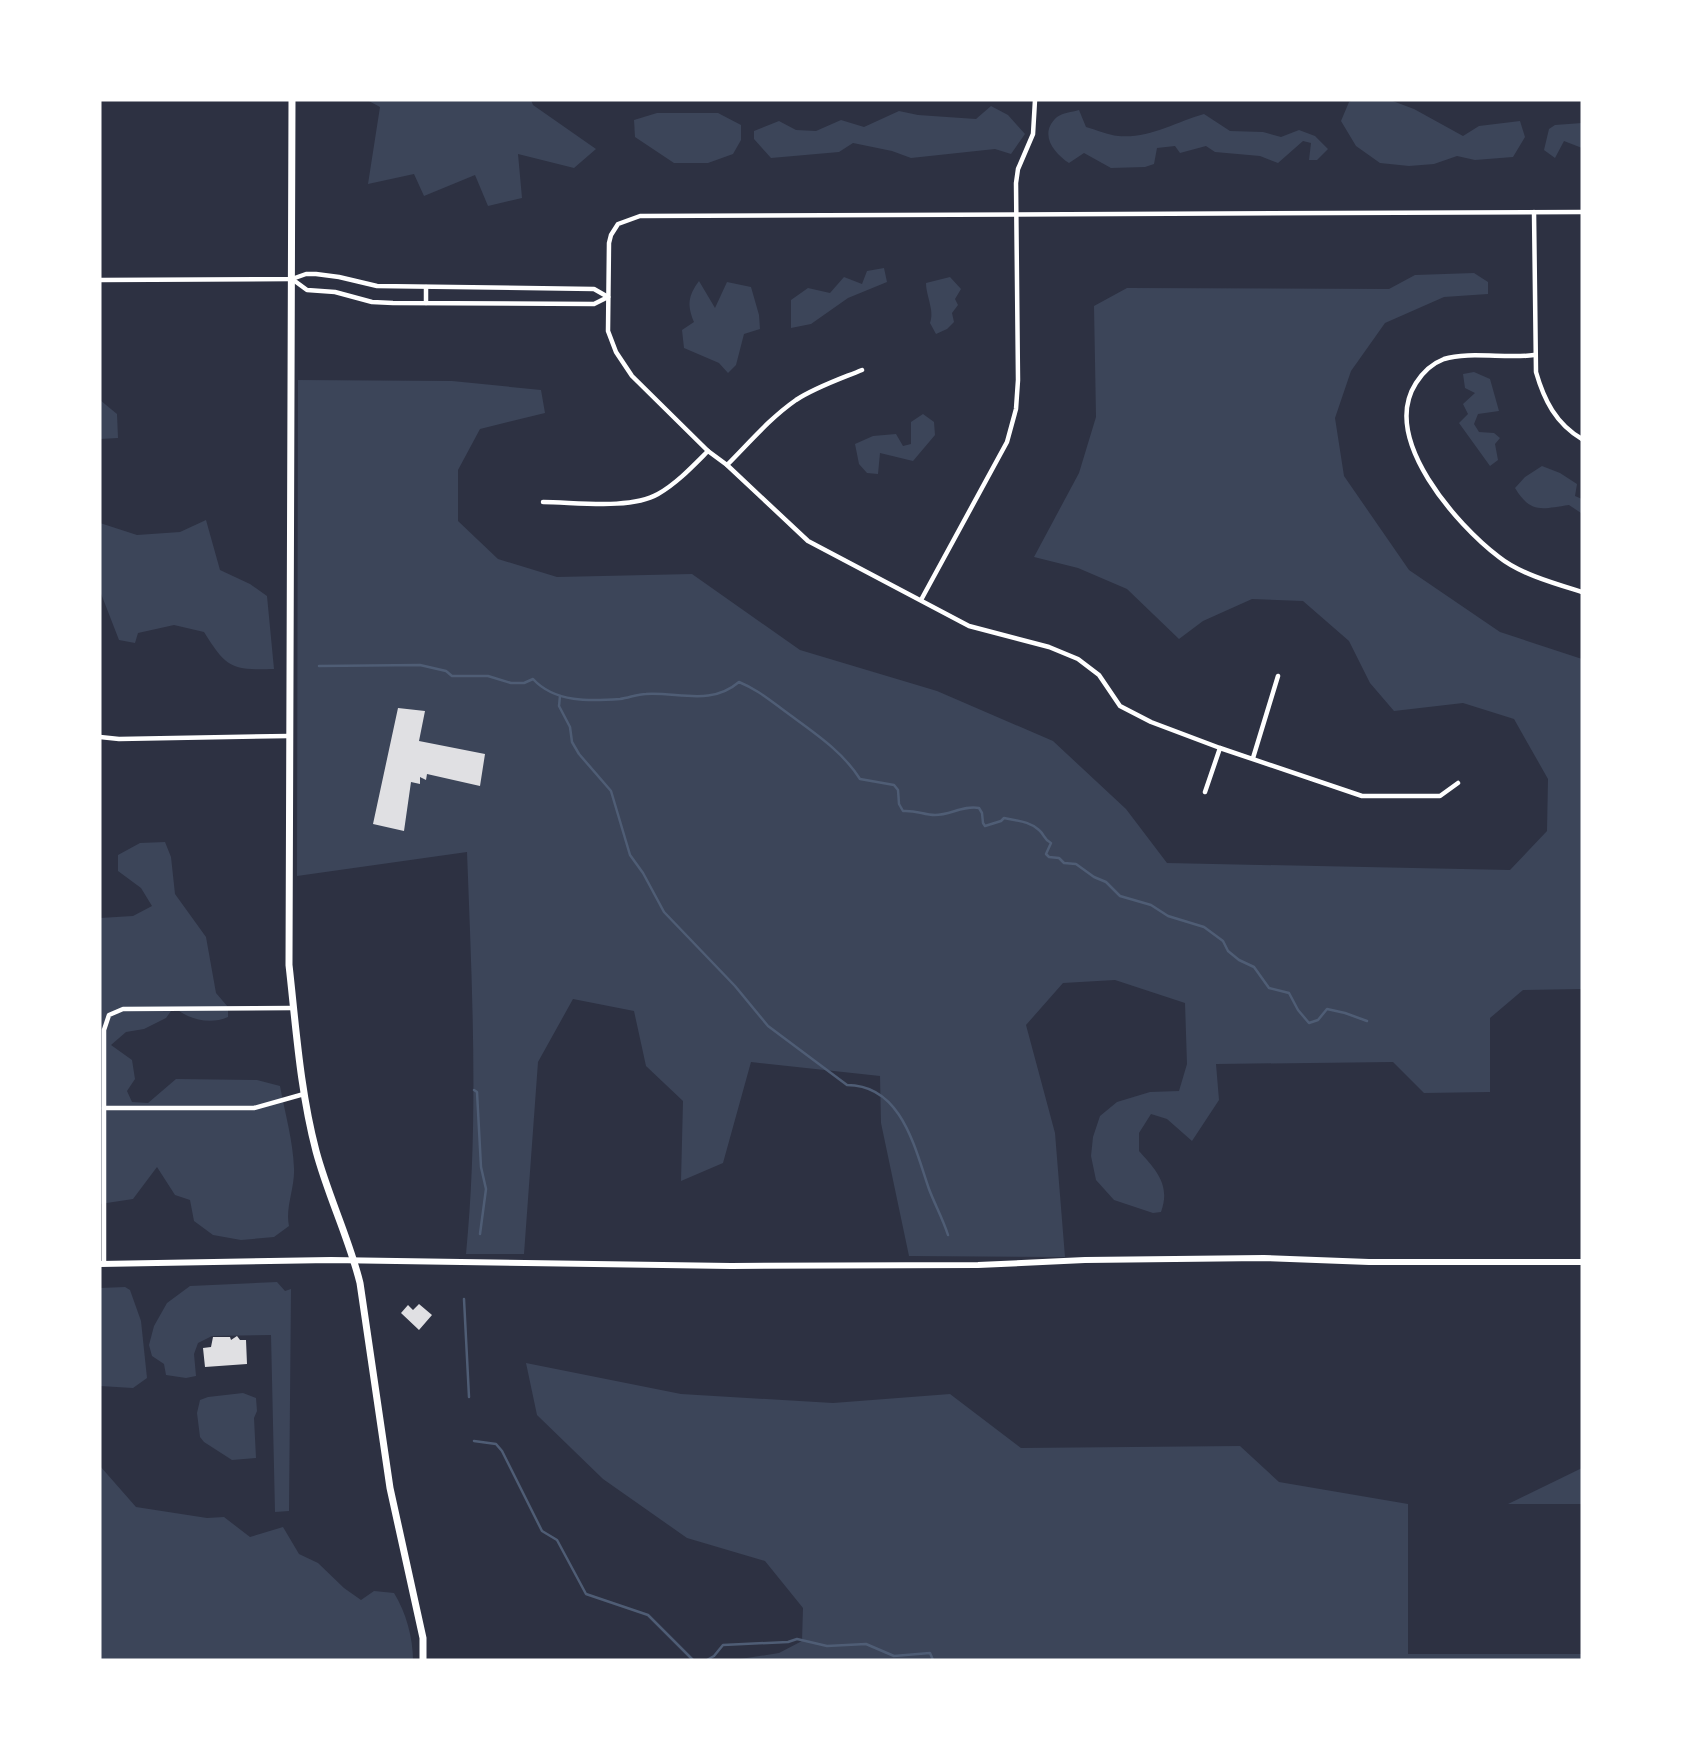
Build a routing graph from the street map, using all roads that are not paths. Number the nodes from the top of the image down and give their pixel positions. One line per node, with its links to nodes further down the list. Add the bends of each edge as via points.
1 (292, 100): 6 (main road)
2 (1035, 100): 5 (street, via 1033,134 1018,169)
3 (1534, 212): 4 (street); 5 (street); 11 (street)
4 (1582, 212)
5 (1015, 214): 9 (street, via 632,217 611,234); 18 (street, via 1016,409 1007,442)
6 (292, 279): 7 (street); 8 (street, via 316,274 377,286); 10 (street, via 307,290 372,302); 20 (main road)
7 (100, 280)
8 (426, 287): 9 (street, via 594,289); 10 (street)
9 (608, 297): 10 (street, via 594,304); 14 (street, via 608,331 616,352 632,376)
10 (426, 303)
11 (1534, 355): 13 (street, via 1542,393 1551,410); 17 (street, via 1445,359 1424,370 1407,404 1408,432 1423,470 1471,534 1502,560)
12 (862, 370): 15 (street, via 798,399)
13 (1582, 439)
14 (708, 451): 15 (street); 16 (street, via 656,496 632,503)
15 (727, 465): 18 (street, via 808,541)
16 (543, 502)
17 (1582, 592)
18 (921, 600): 22 (street, via 969,626 1078,659 1099,675 1120,706)
19 (1278, 676): 23 (street)
20 (289, 736): 21 (street); 26 (main road, via 289,965)
21 (100, 737)
22 (1220, 748): 23 (street); 25 (street)
23 (1253, 758): 24 (street, via 1362,796 1440,796)
24 (1458, 783)
25 (1205, 792)
26 (294, 1008): 27 (main road); 28 (street, via 116,1011 109,1015 104,1030)
27 (304, 1094): 28 (street, via 249,1108); 29 (main road, via 316,1151)
28 (104, 1108): 31 (street)
29 (354, 1260): 30 (main road, via 731,1266 1264,1258); 31 (main road); 32 (main road, via 390,1488 423,1638)
30 (1582, 1262)
31 (102, 1264)
32 (423, 1660)

